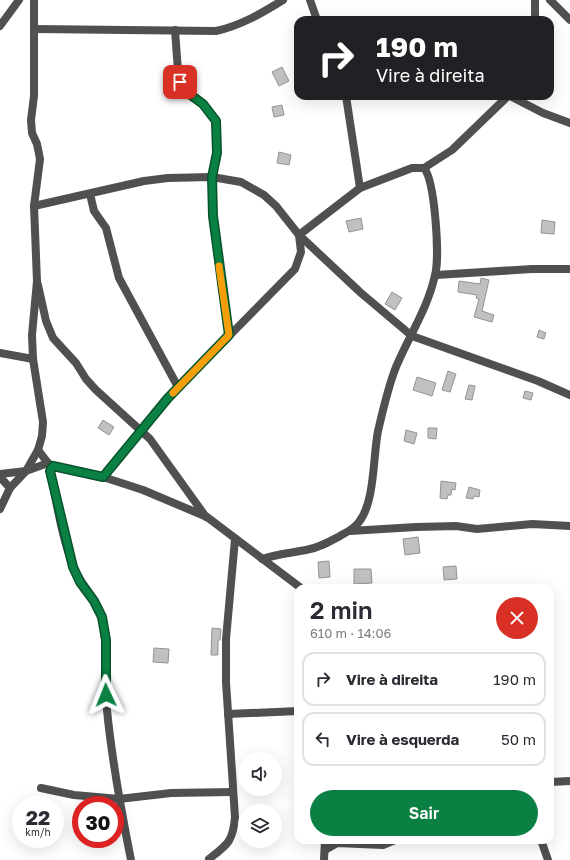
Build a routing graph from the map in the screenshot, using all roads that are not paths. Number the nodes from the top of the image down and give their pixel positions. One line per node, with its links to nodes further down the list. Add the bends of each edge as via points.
1 (19, 0): 10 (street)
2 (34, 0): 11 (street)
3 (310, 0): 7 (street)
4 (535, 0): 8 (street)
5 (550, 0): 9 (street)
6 (281, 1): 12 (street, via 265,12 230,28 216,31)
7 (316, 16)
8 (535, 16)
9 (570, 20)
10 (0, 26)
11 (35, 29): 12 (street); 21 (street, via 31,120 40,159)
12 (175, 30): 18 (street, via 180,82 184,90 203,104 216,121 217,153)
13 (347, 100): 19 (street)
14 (505, 100): 17 (street, via 452,150)
15 (517, 100): 16 (street)
16 (570, 123)
17 (424, 168): 19 (street, via 412,168); 24 (street, via 431,187 436,230)
18 (212, 177): 20 (street, via 152,180); 22 (street, via 241,182 264,195); 26 (street, via 213,216)
19 (360, 188): 22 (street)
20 (90, 194): 21 (street); 30 (street, via 94,212 106,228 119,278)
21 (34, 206): 25 (street)
22 (299, 235): 26 (street, via 301,252 295,269); 27 (street)
23 (570, 268): 24 (street)
24 (436, 275): 27 (street)
25 (37, 280): 29 (street); 32 (street, via 46,321 53,338 96,390)
26 (229, 335): 30 (street)
27 (412, 336): 31 (street, via 538,381); 42 (street, via 393,376 376,441 367,509)
28 (0, 353): 29 (street)
29 (32, 359): 33 (street, via 43,422)
30 (178, 387): 32 (street)
31 (570, 396)
32 (141, 430): 38 (street); 41 (street, via 168,462)
33 (38, 450): 34 (street); 35 (street)
34 (50, 465): 35 (street); 38 (street); 56 (street, via 50,475 73,567 102,617 106,640 107,710)
35 (26, 471): 36 (street); 39 (street)
36 (0, 474)
37 (0, 477): 39 (street)
38 (103, 477): 41 (street, via 143,490)
39 (10, 488): 40 (street)
40 (0, 509)
41 (207, 517): 46 (street)
42 (362, 518): 44 (street); 45 (street)
43 (570, 526): 44 (street, via 538,524 477,529 456,526)
44 (369, 530): 45 (street)
45 (350, 531): 47 (street, via 308,550)
46 (235, 539): 47 (street); 50 (street, via 226,639)
47 (262, 559): 48 (street)
48 (296, 584)
49 (294, 710): 50 (street)
50 (228, 714): 54 (street)
51 (570, 781): 52 (street)
52 (554, 782)
53 (41, 788): 55 (street)
54 (232, 792): 57 (street, via 171,793); 63 (street, via 234,832 224,847)
55 (85, 796)
56 (119, 796)
57 (124, 798)
58 (124, 822): 64 (street)
59 (325, 844): 62 (street)
60 (332, 844): 62 (street)
61 (542, 844): 66 (street)
62 (325, 850): 65 (street)
63 (208, 859)
64 (132, 860)
65 (324, 860)
66 (548, 860)

